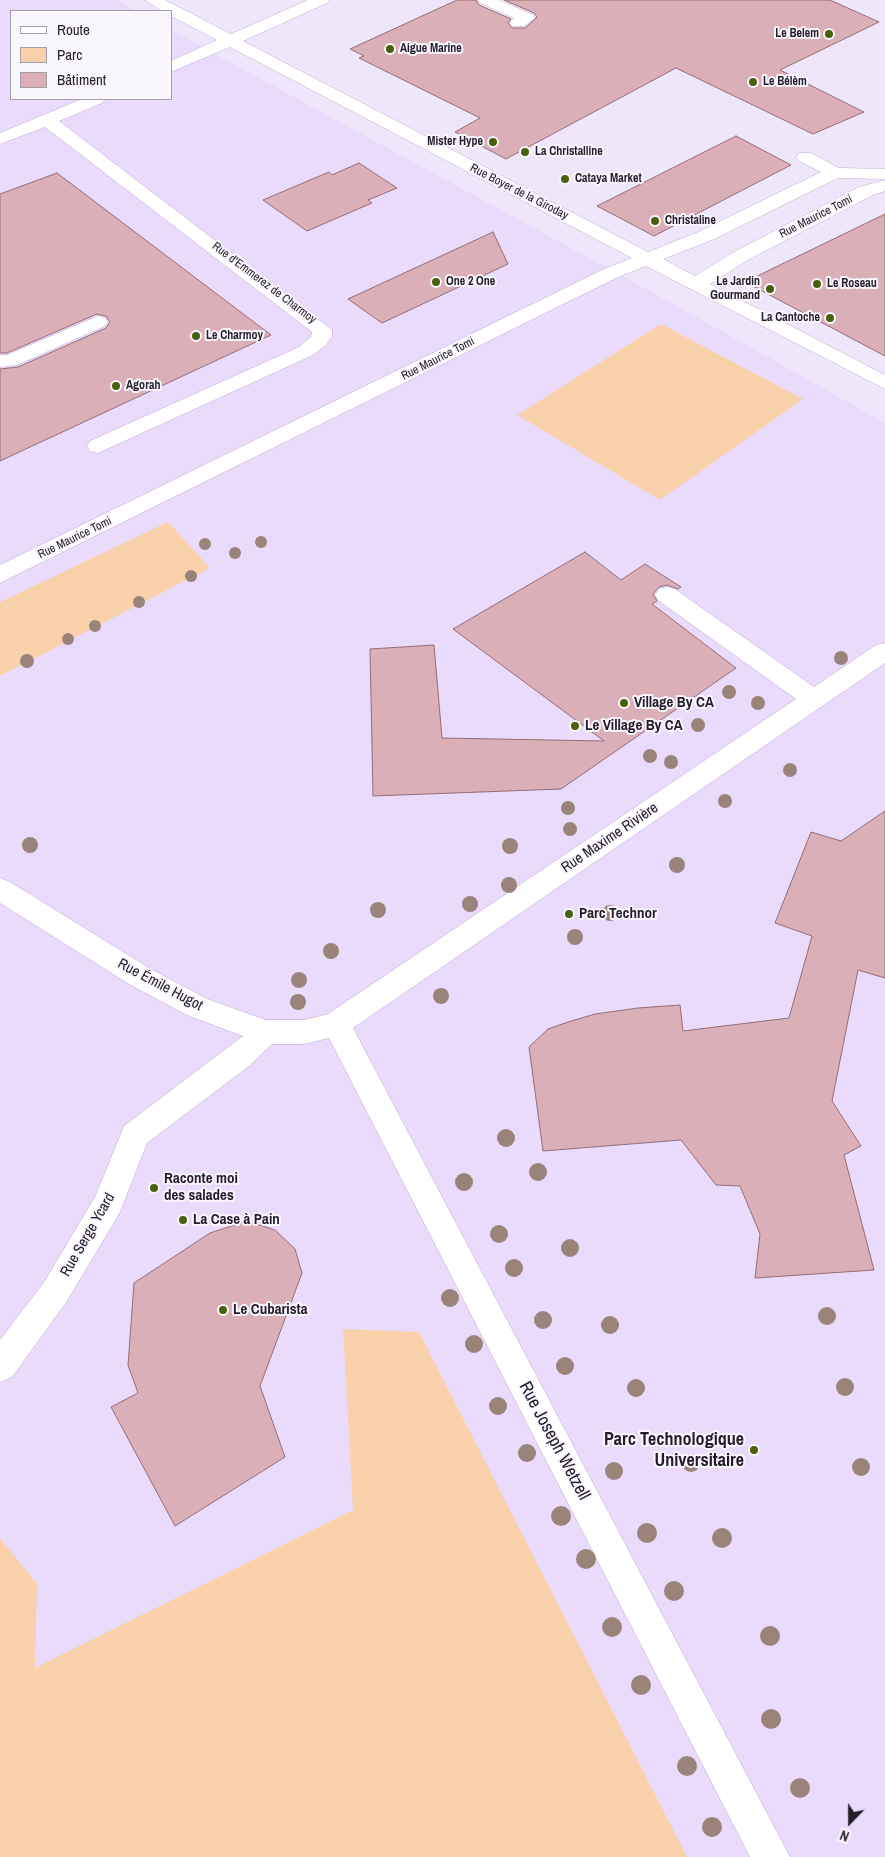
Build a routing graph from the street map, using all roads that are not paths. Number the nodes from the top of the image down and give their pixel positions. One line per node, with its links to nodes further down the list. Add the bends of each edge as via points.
1 (153, 0): 5 (street, Rue Boyer de la Giroday)
2 (322, 0): 7 (street)
3 (486, 0): 6 (street, via 527,18)
4 (172, 10): 7 (street, Rue Boyer de la Giroday)
5 (172, 10)
6 (518, 23)
7 (229, 41): 8 (street); 18 (street, Rue Boyer de la Giroday)
8 (172, 67)
9 (94, 100): 10 (street)
10 (46, 120): 11 (street); 23 (street, Rue d'Emmerez de Charmoy, via 322,330 319,341 306,351)
11 (0, 139)
12 (805, 157): 13 (street)
13 (836, 173): 14 (street, Rue Maurice Tomi); 18 (street, Rue Maurice Tomi)
14 (885, 174)
15 (885, 185): 16 (street, Rue Maurice Tomi)
16 (866, 192): 17 (street); 19 (street, Rue Maurice Tomi, via 739,257)
17 (885, 204)
18 (650, 259): 19 (street, Rue Boyer de la Giroday); 24 (street, Rue Maurice Tomi, via 602,277)
19 (697, 283): 22 (street, Rue Boyer de la Giroday)
20 (98, 322): 21 (street, via 10,361)
21 (0, 361)
22 (885, 383)
23 (98, 446)
24 (0, 575)
25 (667, 595): 27 (street)
26 (885, 652): 27 (street, Rue Maxime Rivière)
27 (813, 700): 29 (street, Rue Maxime Rivière)
28 (0, 889): 30 (street, Rue Émile Hugot, via 139,976 197,1007)
29 (336, 1024): 30 (street, Rue Émile Hugot, via 304,1032); 32 (street, Rue Joseph Wetzell)
30 (266, 1032): 31 (street, Rue Serge Ycard, via 239,1057 134,1135 109,1202 56,1291)
31 (0, 1366)
32 (771, 1857)

